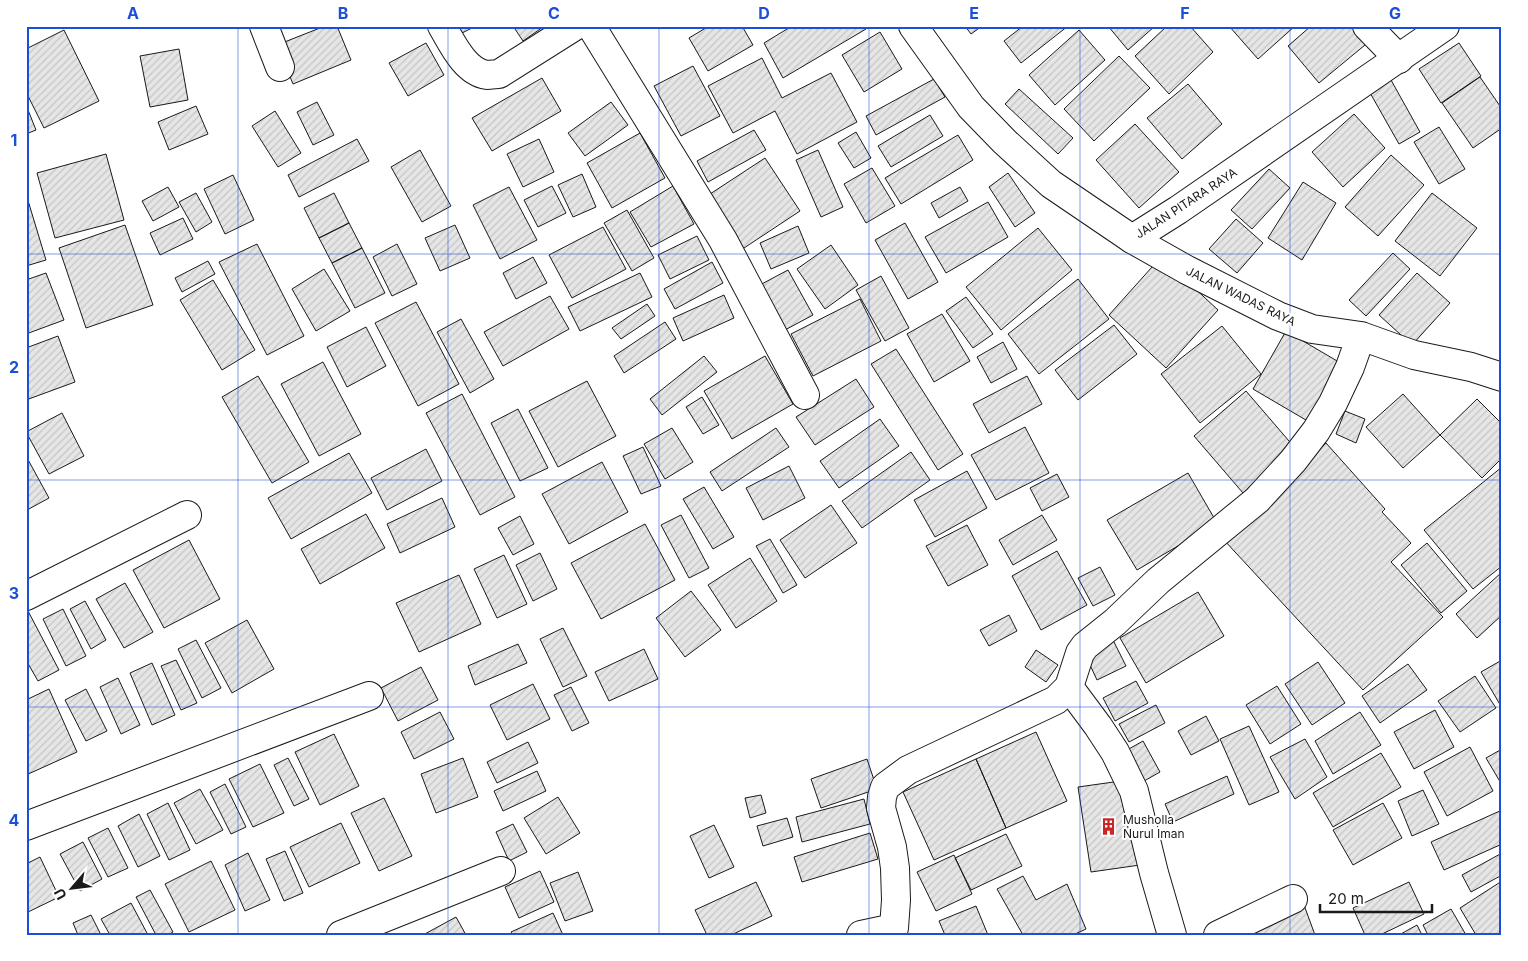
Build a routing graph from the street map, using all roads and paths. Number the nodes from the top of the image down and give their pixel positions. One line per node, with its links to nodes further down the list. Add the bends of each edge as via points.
1 (264, 26): 9 (street)
2 (442, 26): 3 (street, via 460,56 479,72 488,75 499,74)
3 (575, 26)
4 (591, 26): 13 (street, via 723,240)
5 (913, 26): 10 (street, JALAN PITARA RAYA, via 971,107 1005,142 1051,184)
6 (1367, 26): 8 (street)
7 (1445, 26): 8 (street, JALAN PITARA RAYA)
8 (1399, 59): 10 (street, JALAN PITARA RAYA)
9 (280, 67)
10 (1132, 239): 11 (street, JALAN WADAS RAYA, via 1278,316 1312,329)
11 (1361, 336): 12 (street, JALAN WADAS RAYA, via 1414,355); 16 (street, via 1333,403 1294,461 1257,500 1158,581 1086,646 1080,653)
12 (1502, 377)
13 (805, 395)
14 (187, 515): 15 (street)
15 (26, 596)
16 (1069, 687): 21 (street, via 1056,700 908,770 885,787 881,808 895,868); 24 (street, via 1115,752 1134,790)
17 (369, 696): 18 (street)
18 (26, 826)
19 (501, 870): 22 (street)
20 (1293, 899): 25 (street)
21 (893, 931): 23 (street)
22 (341, 935)
23 (861, 935)
24 (1172, 935)
25 (1218, 935)

